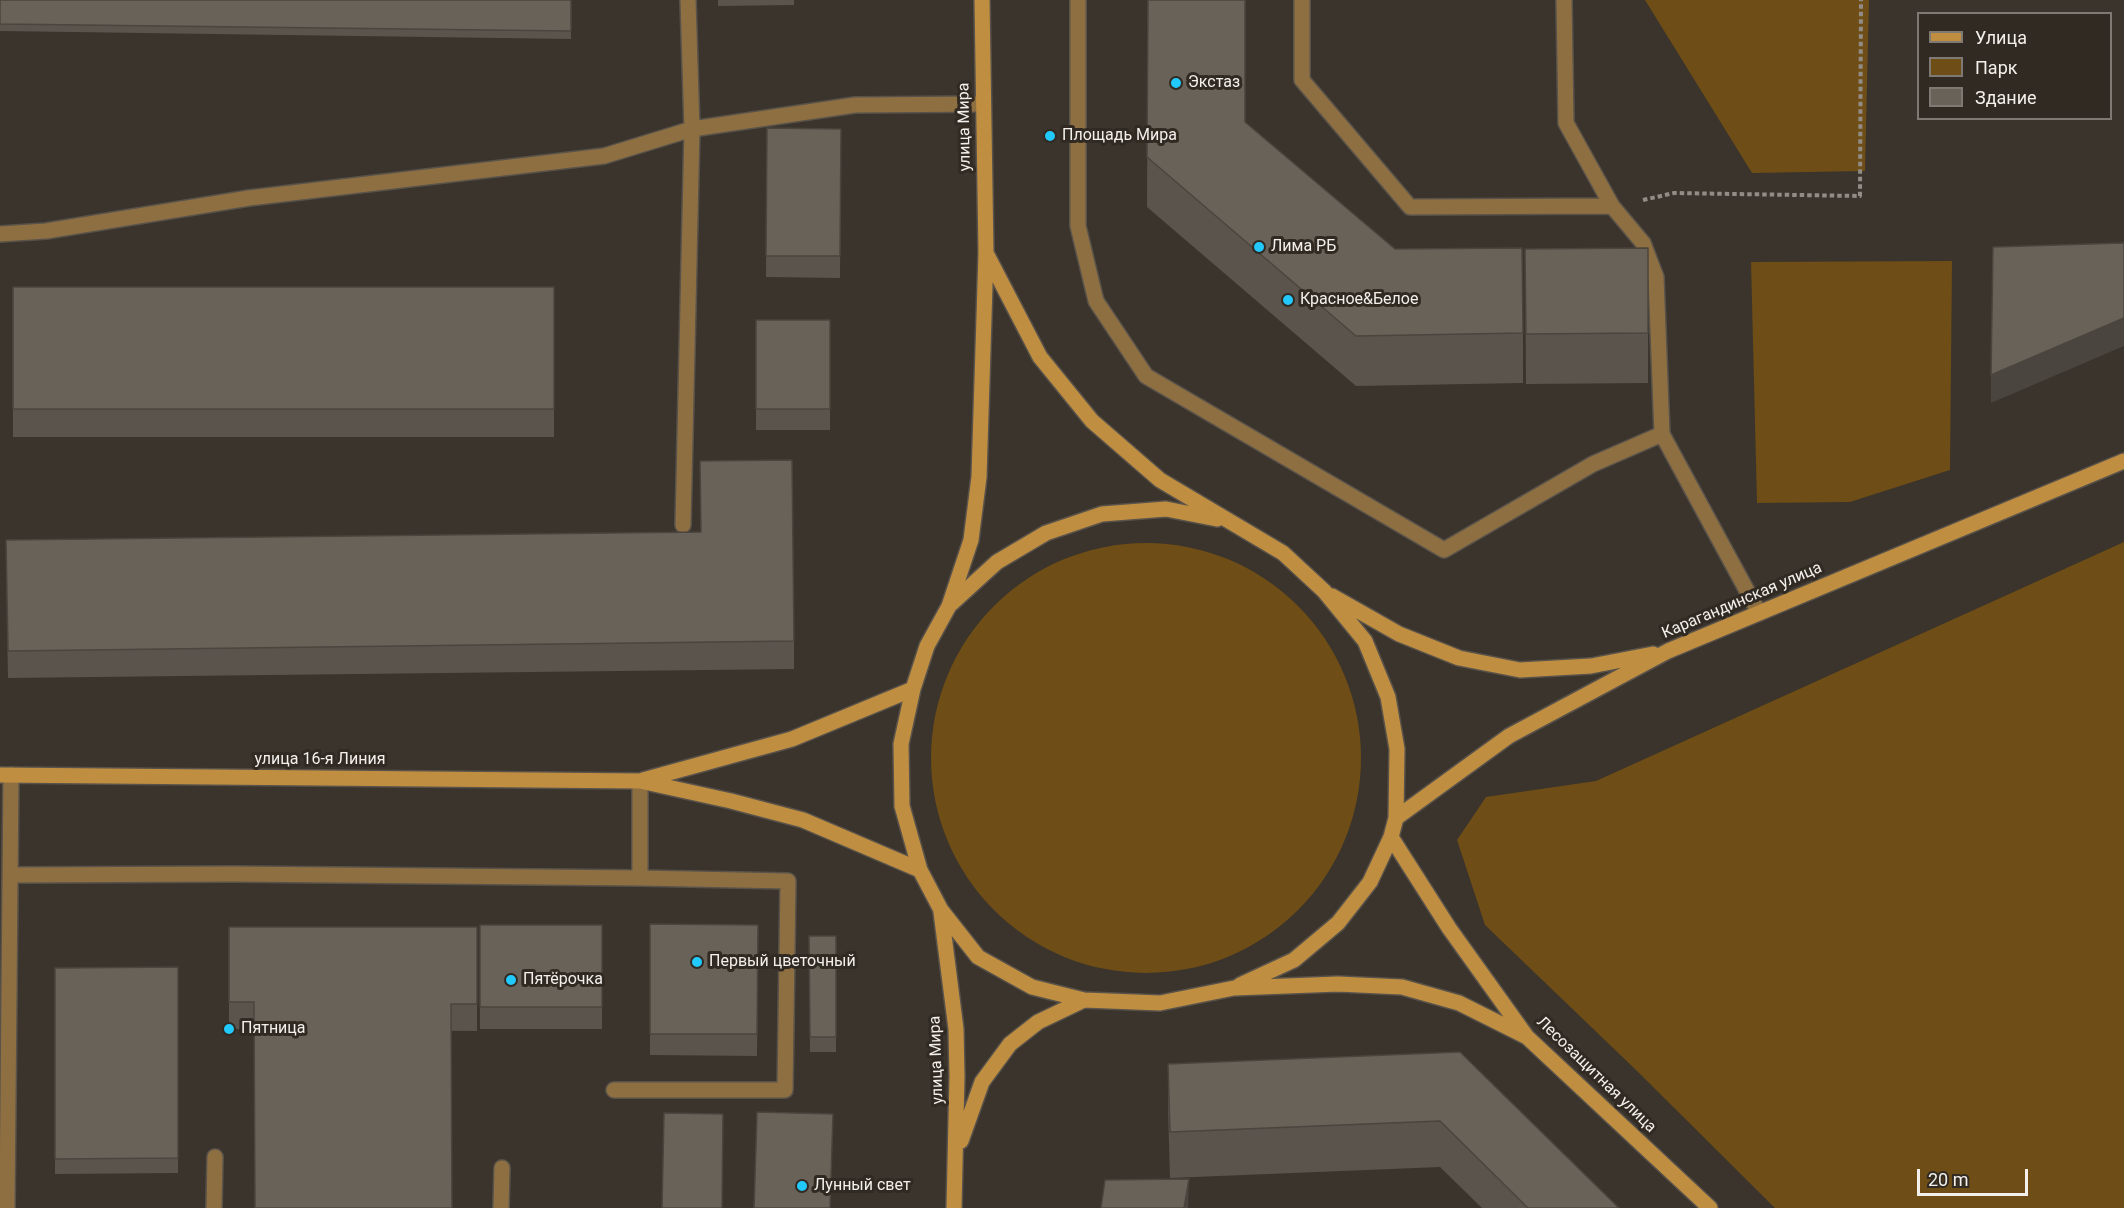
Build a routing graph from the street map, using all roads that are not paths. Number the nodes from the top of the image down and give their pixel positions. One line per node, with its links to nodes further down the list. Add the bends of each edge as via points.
1 (688, 0): 7 (lane)
2 (982, 0): 6 (main road, улица Мира)
3 (1078, 0): 11 (lane, via 1078,226 1096,301 1146,376 1444,550 1593,464)
4 (1302, 0): 8 (lane, via 1302,80 1410,207)
5 (1564, 0): 8 (lane, via 1566,123)
6 (982, 104): 7 (lane, via 855,105); 10 (main road, улица Мира)
7 (692, 129): 9 (lane, via 604,156 249,198 46,231); 14 (lane)
8 (1612, 206): 11 (lane, via 1643,243 1656,277)
9 (0, 234)
10 (986, 253): 13 (main road, via 1040,357 1092,421 1160,480); 16 (main road, улица Мира, via 979,477 971,540)
11 (1662, 434): 17 (lane)
12 (2124, 461): 17 (main road, Карагандинская улица)
13 (1228, 521): 15 (main road, via 1283,553); 16 (main road, via 1166,509 1102,513 1046,533 997,562)
14 (683, 525)
15 (1324, 591): 18 (main road, via 1399,634 1459,658 1520,670 1591,666); 22 (main road, via 1365,641 1388,697 1398,749)
16 (949, 606): 19 (main road, via 927,646)
17 (1759, 613): 18 (main road, Карагандинская улица)
18 (1668, 651): 22 (main road, Карагандинская улица, via 1509,736)
19 (913, 689): 21 (main road, via 792,739); 24 (main road, via 901,744 902,806)
20 (5, 775): 21 (main road, улица 16-я Линия); 25 (lane)
21 (640, 781): 24 (main road, via 803,820); 26 (lane)
22 (1396, 818): 23 (main road)
23 (1391, 837): 28 (main road, via 1370,882 1338,923 1294,960); 30 (main road, Лесозащитная улица, via 1449,928)
24 (920, 870): 27 (main road)
25 (10, 875): 26 (lane); 35 (lane)
26 (640, 878): 31 (lane, via 788,881 785,1090)
27 (941, 910): 29 (main road, via 978,957 1032,987); 32 (main road, улица Мира, via 956,1029)
28 (1234, 988): 29 (main road, via 1160,1003); 30 (main road, via 1338,984 1402,987 1459,1003)
29 (1084, 1000): 32 (main road, via 1038,1023 1010,1044 982,1082)
30 (1527, 1037): 39 (main road, Лесозащитная улица)
31 (614, 1090)
32 (957, 1152): 38 (main road, улица Мира)
33 (214, 1157): 36 (lane)
34 (502, 1168): 37 (lane)
35 (7, 1208)
36 (214, 1208)
37 (501, 1208)
38 (954, 1208)
39 (1710, 1208)

